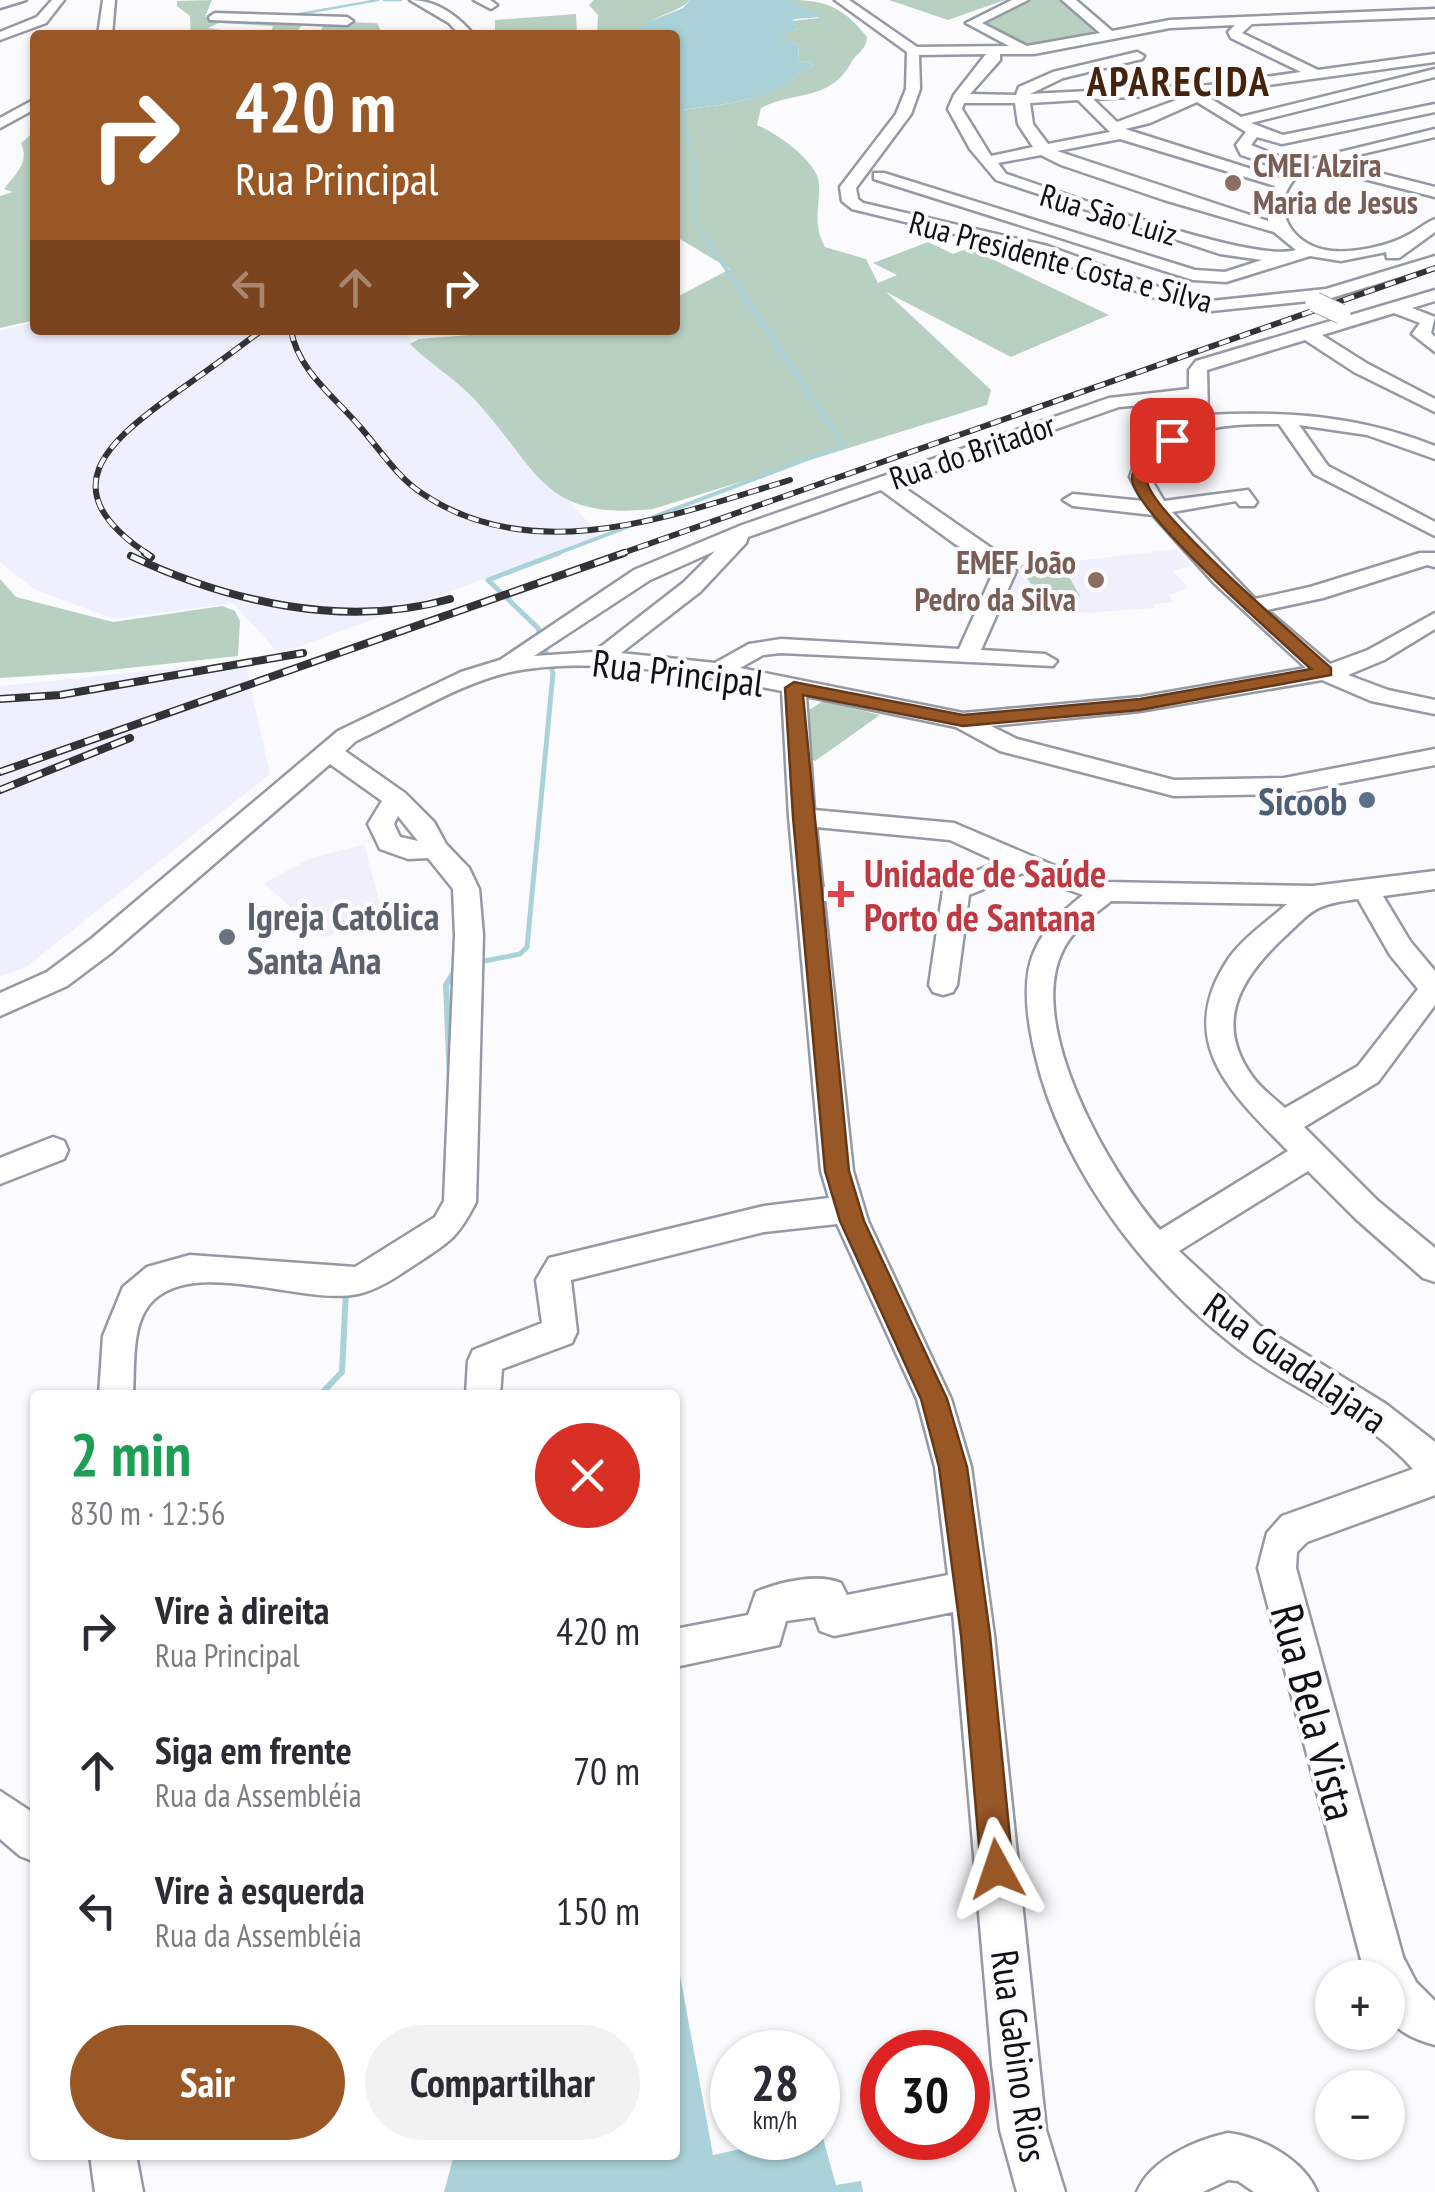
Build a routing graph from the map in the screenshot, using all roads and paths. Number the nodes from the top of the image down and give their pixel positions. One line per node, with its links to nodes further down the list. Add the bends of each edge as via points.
1 (20, 0): 12 (street)
2 (58, 0): 28 (street, via 51,14)
3 (108, 0): 23 (street)
4 (263, 0): 18 (street)
5 (301, 0): 20 (street)
6 (416, 0): 24 (street)
7 (841, 0): 29 (street)
8 (1022, 0): 30 (street, via 972,23)
9 (1068, 0): 26 (street)
10 (1380, 0): 13 (street)
11 (1426, 0): 13 (street)
12 (0, 4)
13 (1362, 5): 19 (street)
14 (1416, 13): 15 (street); 16 (street); 25 (street)
15 (1435, 13)
16 (1350, 16): 19 (street); 27 (street)
17 (216, 17): 18 (street)
18 (264, 18): 20 (street)
19 (1310, 18): 21 (street)
20 (300, 20): 22 (street)
21 (1248, 20): 26 (street); 34 (street, via 1236,36)
22 (347, 21)
23 (105, 30)
24 (463, 30)
25 (1428, 30)
26 (1107, 34): 30 (street)
27 (1376, 34)
28 (0, 36)
29 (914, 51): 31 (street); 70 (street, Rua Presidente Costa e Silva, via 910,98 880,150 848,187 850,201 871,212 1042,250)
30 (1028, 51): 31 (street)
31 (992, 53): 41 (street)
32 (1136, 56): 42 (street, via 1058,74 1024,90)
33 (1435, 58): 34 (street, via 1401,56)
34 (1316, 74): 36 (street)
35 (1429, 75): 43 (street)
36 (1295, 79): 40 (street); 43 (street)
37 (1151, 80): 38 (street)
38 (1163, 90): 39 (street); 40 (street)
39 (1080, 94): 42 (street); 48 (street)
40 (1193, 94): 46 (street); 48 (street)
41 (959, 98): 42 (street); 53 (street, Rua São Luiz, via 956,114)
42 (1022, 99): 51 (street, via 1025,126)
43 (1329, 100): 46 (street)
44 (30, 107): 47 (street)
45 (1435, 108): 49 (street, via 1289,140)
46 (1237, 122): 49 (street)
47 (0, 124)
48 (1116, 131): 51 (street); 52 (street)
49 (1254, 131): 55 (street, via 1242,145 1246,152)
50 (1435, 134): 54 (street)
51 (1046, 151): 53 (street); 57 (street)
52 (1161, 160): 57 (street); 58 (street)
53 (986, 161): 63 (street, Rua São Luiz, via 1029,190)
54 (1313, 161): 55 (street); 59 (street)
55 (1295, 168): 58 (street)
56 (879, 176): 65 (street)
57 (1120, 180): 61 (street)
58 (1281, 184): 61 (street)
59 (1435, 192)
60 (1435, 224): 62 (street)
61 (1280, 229): 64 (street)
62 (1405, 242): 64 (street, via 1350,255); 69 (street)
63 (1207, 245): 66 (street, Rua São Luiz); 68 (street)
64 (1312, 250): 66 (street, Rua São Luiz)
65 (1116, 251): 68 (street); 70 (street)
66 (1284, 258): 68 (street, via 1226,277)
67 (1435, 261): 69 (street, Rua Presidente Costa e Silva)
68 (1172, 269)
69 (1354, 288): 72 (street, Rua Presidente Costa e Silva)
70 (1161, 294): 72 (street, Rua Presidente Costa e Silva, via 1211,306)
71 (1435, 294): 73 (street)
72 (1310, 300): 74 (street, bridge)
73 (1392, 306): 74 (street); 75 (street)
74 (1346, 316): 76 (street)
75 (1433, 322): 77 (street, via 1421,334)
76 (1304, 332): 78 (street, via 1202,365); 79 (street)
77 (1435, 348)
78 (1199, 394): 81 (street); 83 (street, Rua do Britador, via 1116,402)
79 (1435, 406)
80 (1284, 417): 81 (street); 82 (street, via 1363,426); 88 (street, via 1321,470)
81 (1200, 421): 86 (street, via 1143,466 1139,480)
82 (1435, 453)
83 (882, 481): 87 (street, Rua do Britador); 92 (street, via 995,556 1005,572)
84 (1073, 500): 86 (street)
85 (1247, 502): 86 (street, via 1241,494)
86 (1156, 509): 90 (street)
87 (748, 529): 93 (street, Rua do Britador, via 692,587); 95 (street, Rua do Britador, via 651,570)
88 (1435, 530)
89 (1435, 562): 90 (street, via 1428,558)
90 (1253, 606): 97 (street)
91 (1435, 620): 97 (street, via 1376,655)
92 (967, 656): 94 (street); 96 (street, via 768,647)
93 (600, 658): 95 (street, Rua Principal); 96 (street, Rua Principal)
94 (1045, 662)
95 (503, 666): 101 (street, via 382,716)
96 (719, 671): 98 (street, Rua Principal)
97 (1324, 672): 99 (street, via 1405,704); 100 (street, via 1140,704)
98 (794, 688): 100 (street, Rua Principal); 105 (street, Rua Gabino Rios)
99 (1435, 707)
100 (963, 720): 103 (street, Rua Principal, via 1009,744 1174,788 1284,786)
101 (327, 750): 113 (street, via 101,946 57,979); 121 (street, via 396,799 466,889 462,1184 456,1216 355,1280 224,1267 165,1275 138,1292 122,1322)
102 (1435, 758): 103 (street, Rua Principal)
103 (1382, 769): 104 (street)
104 (1435, 780)
105 (802, 817): 106 (street, via 954,832); 118 (street, Rua Gabino Rios, via 834,1148)
106 (1023, 862): 109 (street); 111 (street, via 956,890)
107 (1435, 880): 108 (street)
108 (1365, 888): 110 (street); 112 (street, via 1400,948)
109 (1105, 891): 110 (street); 119 (street, Rua Guadalajara, via 1065,924 1048,953 1040,991 1044,1048 1064,1110)
110 (1312, 895): 114 (street, via 1241,962 1220,1004 1222,1042 1240,1083)
111 (944, 986)
112 (1435, 990): 114 (street, via 1368,1074)
113 (0, 1004)
114 (1282, 1125): 116 (street)
115 (54, 1150): 117 (street)
116 (1310, 1154): 119 (street); 120 (street)
117 (0, 1171)
118 (848, 1209): 122 (street, via 764,1219 562,1268 552,1280 560,1332 485,1362); 125 (street, Rua Gabino Rios, via 944,1430)
119 (1156, 1249): 123 (street, Rua Guadalajara, via 1253,1341 1395,1432)
120 (1435, 1268)
121 (116, 1390)
122 (483, 1390)
123 (1435, 1468)
124 (1435, 1478): 129 (street, Rua Bela Vista, via 1295,1529 1278,1548 1277,1568 1381,1957 1406,2006)
125 (969, 1590): 126 (street, via 834,1616 828,1596 770,1604 765,1631); 132 (street, Rua Gabino Rios, via 1017,2080)
126 (680, 1647)
127 (0, 1812): 128 (street)
128 (30, 1837)
129 (1435, 2023)
130 (114, 2160): 131 (street)
131 (119, 2192)
132 (1041, 2192)
133 (1162, 2192): 134 (street, via 1227,2154 1254,2161)
134 (1293, 2192)

